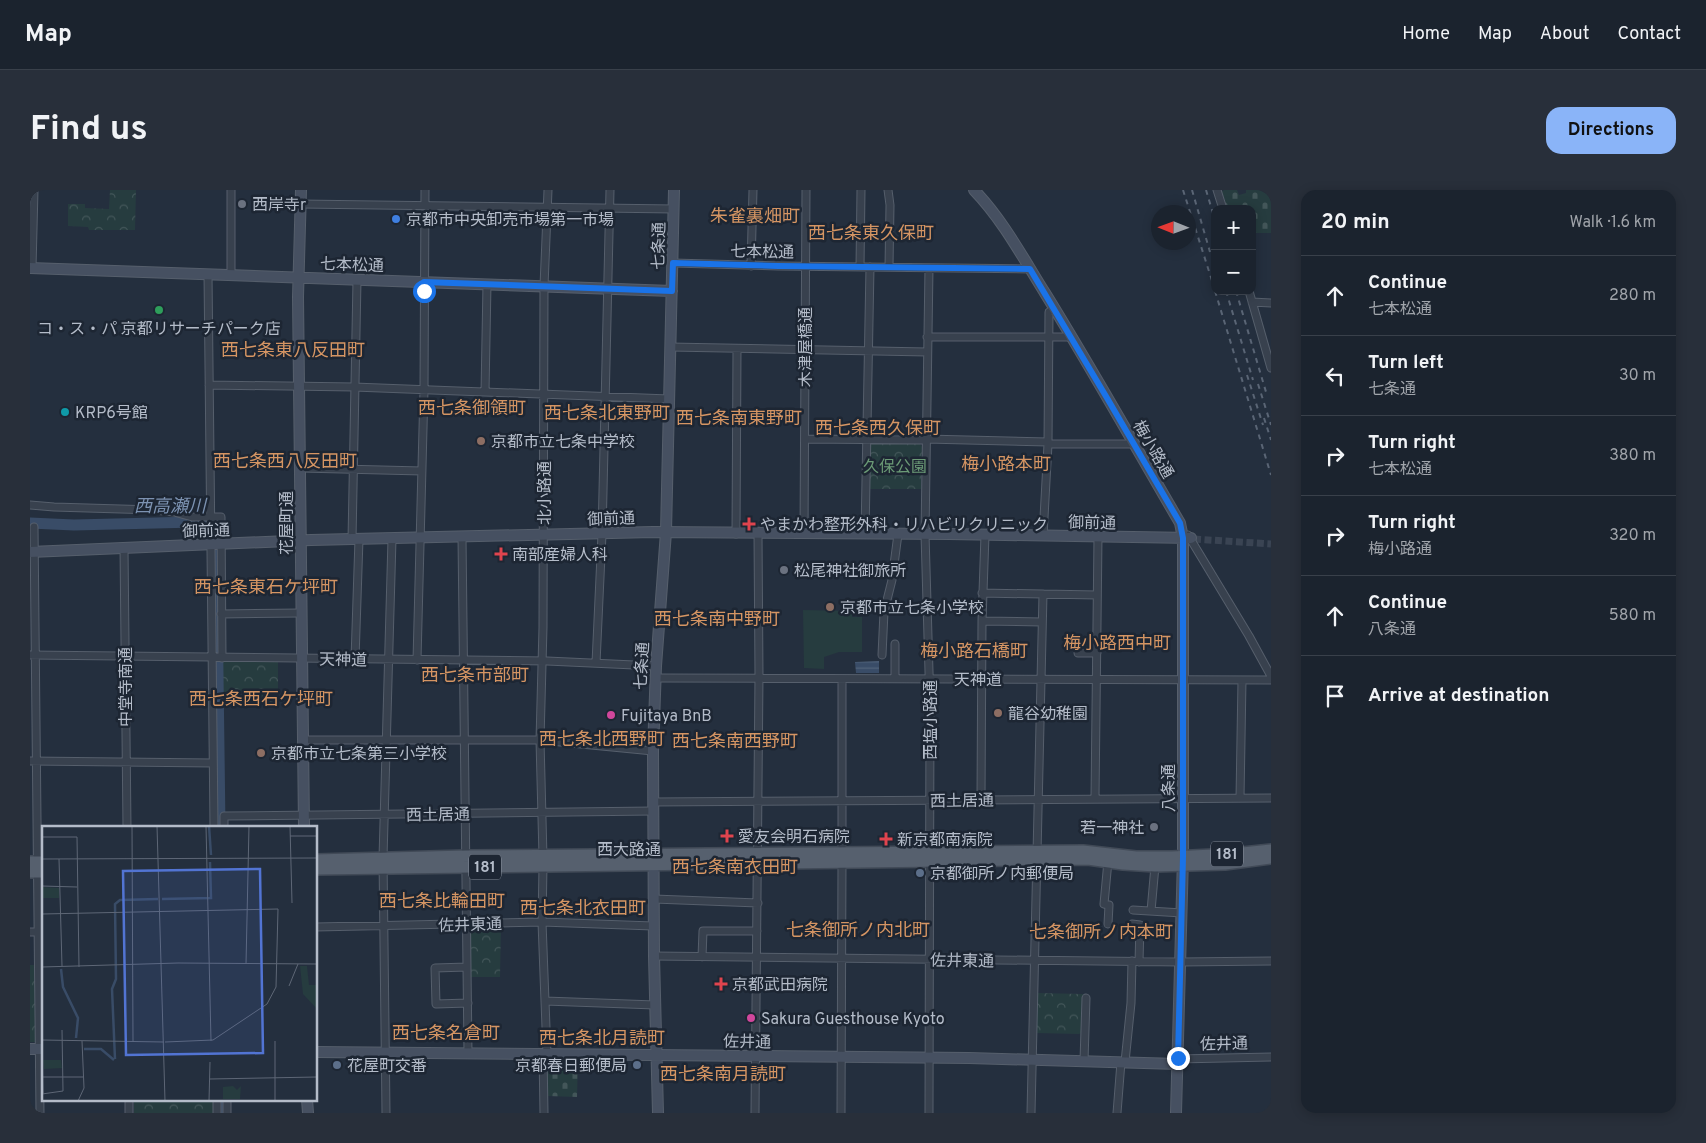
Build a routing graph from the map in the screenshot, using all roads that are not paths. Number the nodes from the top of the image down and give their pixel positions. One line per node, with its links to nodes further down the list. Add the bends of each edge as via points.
1 (231, 190): 30 (street)
2 (301, 190): 14 (street, 花屋町通)
3 (425, 190): 16 (street)
4 (548, 190): 17 (street, 北小路通)
5 (610, 190): 18 (street)
6 (674, 190): 19 (street, 七条通)
7 (753, 190): 21 (street)
8 (806, 190): 22 (street, 木津屋橋通)
9 (861, 190): 26 (street)
10 (888, 190): 24 (street)
11 (974, 190): 28 (street, 梅小路通)
12 (1217, 190): 15 (street)
13 (33, 194): 25 (street)
14 (300, 204): 16 (street); 31 (street, 花屋町通)
15 (1222, 205)
16 (425, 206): 17 (street); 33 (street)
17 (547, 208): 18 (street); 35 (street, 北小路通)
18 (610, 209): 19 (street); 36 (street)
19 (674, 209): 20 (street, 七条通)
20 (673, 263): 21 (street, 七本松通); 37 (street, 七条通)
21 (751, 266): 22 (street, 七本松通)
22 (805, 266): 26 (street, 七本松通); 47 (street, 木津屋橋通)
23 (870, 267): 24 (street, 七本松通); 26 (street, 七本松通); 48 (street)
24 (889, 267): 27 (street, 七本松通)
25 (31, 268): 29 (street, 七本松通)
26 (860, 268)
27 (929, 268): 28 (street, 七本松通); 42 (street, 西塩小路通)
28 (1030, 269): 41 (street, 梅小路通)
29 (208, 274): 30 (street, 七本松通); 51 (street)
30 (231, 275): 31 (street, 七本松通)
31 (298, 277): 32 (street, 七本松通); 52 (street, 花屋町通)
32 (357, 280): 33 (street, 七本松通); 53 (street)
33 (424, 282): 34 (street, 七本松通); 54 (street)
34 (487, 284): 35 (street, 七本松通); 55 (street)
35 (544, 286): 36 (street, 七本松通); 56 (street, 北小路通)
36 (608, 288): 37 (street, 七本松通); 57 (street)
37 (672, 291): 45 (street, 七条通)
38 (1250, 295): 39 (street)
39 (1252, 302): 40 (street); 50 (street)
40 (1271, 304)
41 (1055, 309): 43 (street, 梅小路通); 44 (street, via 1049,312)
42 (927, 337): 44 (street); 49 (street, 西塩小路通)
43 (1071, 337): 44 (street); 63 (street, 梅小路通)
44 (1050, 338): 62 (street)
45 (670, 347): 46 (street); 58 (street, 七条通)
46 (737, 349): 47 (street); 73 (street)
47 (806, 350): 48 (street); 60 (street, 木津屋橋通)
48 (870, 351): 49 (street); 61 (street)
49 (927, 352): 59 (street, 西塩小路通)
50 (1271, 368)
51 (209, 385): 52 (street); 68 (street)
52 (299, 386): 53 (street); 64 (street, 花屋町通)
53 (354, 387): 54 (street); 65 (street)
54 (424, 390): 55 (street); 66 (street)
55 (485, 392): 56 (street)
56 (544, 395): 57 (street); 79 (street, 北小路通)
57 (605, 397): 58 (street); 72 (street)
58 (669, 399): 71 (street, 七条通)
59 (926, 438): 61 (street); 62 (street); 78 (street, 西塩小路通)
60 (805, 439): 61 (street); 75 (street, 木津屋橋通)
61 (867, 440): 76 (street)
62 (1048, 443): 63 (street); 81 (street)
63 (1134, 444): 69 (street, 梅小路通)
64 (300, 468): 65 (street); 88 (street, 花屋町通)
65 (354, 470): 66 (street); 87 (street)
66 (422, 471): 84 (street)
67 (30, 505): 68 (street, via 154,510)
68 (211, 521): 89 (street); 89 (street, via 221,517)
69 (1180, 523): 85 (street, 八条通)
70 (34, 527): 91 (street)
71 (666, 532): 72 (street, 御前通); 73 (street, 御前通); 113 (street, 七条通)
72 (602, 534): 79 (street, 御前通); 112 (street)
73 (736, 534): 74 (street, 御前通)
74 (758, 534): 75 (street, 御前通); 115 (street)
75 (804, 534): 76 (street, 御前通)
76 (865, 534): 77 (street, 御前通)
77 (898, 534): 78 (street, 御前通); 103 (street, via 884,612)
78 (925, 534): 80 (street, 御前通); 120 (street, 西塩小路通)
79 (544, 535): 82 (street, 御前通); 111 (street, 北小路通)
80 (985, 535): 81 (street, 御前通); 92 (street)
81 (1043, 536): 83 (street, 御前通)
82 (462, 537): 84 (street, 御前通); 110 (street)
83 (1098, 537): 85 (street, 御前通); 94 (street)
84 (419, 538): 86 (street, 御前通); 109 (street)
85 (1189, 538): 117 (street); 123 (street, 八条通)
86 (392, 539): 87 (street, 御前通); 108 (street)
87 (355, 540): 88 (street, 御前通); 107 (street)
88 (302, 541): 89 (street, 御前通); 95 (street, 花屋町通)
89 (216, 544): 90 (street, 御前通); 96 (street); 105 (street)
90 (124, 548): 91 (street, 御前通); 104 (street, 中堂寺南通)
91 (32, 552): 102 (street)
92 (982, 593): 93 (street); 97 (street)
93 (1043, 594): 94 (street); 98 (street)
94 (1097, 595): 100 (street)
95 (300, 613): 96 (street); 106 (street, 花屋町通)
96 (221, 614): 105 (street)
97 (982, 621): 98 (street); 121 (street)
98 (1042, 622): 116 (street)
99 (896, 644): 119 (street)
100 (1097, 653): 101 (street); 122 (street)
101 (1078, 654)
102 (32, 655): 104 (street, 天神道); 130 (street)
103 (882, 655)
104 (124, 656): 105 (street, 天神道); 131 (street, 中堂寺南通)
105 (217, 657): 106 (street, 天神道); 132 (street)
106 (301, 658): 107 (street, 天神道); 125 (street, 花屋町通)
107 (355, 659): 108 (street, 天神道)
108 (388, 659): 109 (street, 天神道); 126 (street)
109 (417, 660): 110 (street, 天神道)
110 (464, 660): 111 (street, 天神道); 127 (street)
111 (542, 661): 112 (street, 天神道); 128 (street, 北小路通)
112 (596, 663): 113 (street, 天神道)
113 (656, 666): 114 (street, 七条通)
114 (656, 678): 115 (street, 天神道); 129 (street, 七条通)
115 (759, 678): 118 (street, 天神道); 141 (street)
116 (1040, 678): 121 (street, 天神道); 122 (street, 天神道); 138 (street)
117 (1271, 678): 124 (street, 天神道)
118 (842, 679): 119 (street, 天神道); 140 (street)
119 (895, 679): 120 (street, 天神道)
120 (930, 679): 121 (street, 天神道); 139 (street, 西塩小路通)
121 (981, 679): 137 (street)
122 (1096, 679): 123 (street, 天神道); 133 (street)
123 (1182, 679): 124 (street, 天神道); 134 (street, 八条通)
124 (1242, 680): 135 (street)
125 (302, 740): 126 (street); 146 (street, 花屋町通)
126 (386, 740): 127 (street); 145 (street)
127 (466, 740): 128 (street); 144 (street)
128 (540, 740): 129 (street); 143 (street, 北小路通)
129 (653, 751): 142 (street, 七条通)
130 (33, 761): 131 (street); 165 (street)
131 (125, 762): 132 (street); 147 (street, 中堂寺南通)
132 (213, 763): 148 (street)
133 (1095, 798): 134 (street, 西土居通); 138 (street, 西土居通)
134 (1183, 798): 135 (street, 西土居通); 161 (street, 八条通)
135 (1240, 798): 136 (street, 西土居通)
136 (1271, 798)
137 (980, 799): 138 (street, 西土居通); 139 (street, 西土居通)
138 (1038, 799): 152 (street)
139 (930, 800): 140 (street, 西土居通); 153 (street, 西塩小路通)
140 (842, 801): 141 (street, 西土居通); 154 (street)
141 (758, 802): 142 (street, 西土居通); 155 (street)
142 (653, 806): 143 (street, 西土居通); 159 (street, 七条通)
143 (542, 813): 144 (street, 西土居通); 158 (street, 北小路通)
144 (466, 814): 145 (street, 西土居通); 162 (street)
145 (384, 815): 146 (street, 西土居通); 163 (street)
146 (303, 816): 149 (street, 西土居通, via 224,816); 150 (street, 花屋町通)
147 (126, 826)
148 (214, 826)
149 (224, 826)
150 (304, 826)
151 (1271, 850): 161 (main road, 西大路通 / 181)
152 (1036, 855): 153 (main road, 西大路通 / 181); 160 (main road, 西大路通 / 181); 161 (main road, 西大路通 / 181, via 1083,850); 186 (street)
153 (930, 856): 154 (main road, 西大路通 / 181); 185 (street, 西塩小路通)
154 (842, 857): 155 (main road, 西大路通 / 181); 184 (street)
155 (758, 858): 159 (main road, 西大路通 / 181); 168 (street)
156 (1271, 858): 161 (main road, 西大路通 / 181, via 1225,864)
157 (318, 860): 163 (main road, 西大路通 / 181)
158 (543, 861): 159 (main road, 西大路通 / 181); 162 (main road, 西大路通 / 181); 172 (street, 北小路通)
159 (653, 861): 167 (street, 七条通)
160 (1108, 861): 164 (main road, 西大路通 / 181); 174 (street, via 1104,904 1109,905)
161 (1183, 861): 164 (main road, 西大路通 / 181); 171 (street, 八条通)
162 (466, 862): 163 (main road, 西大路通 / 181); 173 (street)
163 (383, 863): 166 (main road, 西大路通 / 181); 176 (street)
164 (1155, 866): 170 (street)
165 (37, 867): 180 (street)
166 (318, 869)
167 (654, 899): 168 (street); 177 (street, 七条通)
168 (758, 903): 179 (street)
169 (1133, 910): 170 (street)
170 (1151, 911): 171 (street)
171 (1182, 913): 189 (street, 八条通)
172 (542, 922): 173 (street, 佐井東通); 177 (street, 佐井東通); 192 (street, 北小路通)
173 (467, 924): 176 (street, 佐井東通); 190 (street)
174 (1108, 924)
175 (1132, 924): 187 (street, via 1140,925)
176 (384, 926): 178 (street, 佐井東通); 197 (street)
177 (653, 926): 181 (street, 七条通)
178 (318, 927)
179 (757, 931): 182 (street, via 703,931); 183 (street)
180 (37, 932): 195 (street)
181 (654, 956): 182 (street, 佐井東通); 194 (street, 七条通)
182 (702, 957): 183 (street, 佐井東通)
183 (757, 958): 184 (street, 佐井東通); 201 (street)
184 (842, 958): 185 (street, 佐井東通); 202 (street)
185 (930, 959): 186 (street, 佐井東通); 204 (street, 西塩小路通)
186 (1034, 960): 187 (street, 佐井東通); 205 (street)
187 (1136, 961): 189 (street, 佐井東通); 208 (street)
188 (1271, 961): 189 (street, 佐井東通)
189 (1181, 962): 207 (street, 八条通)
190 (468, 967): 193 (street); 193 (street, via 435,968 436,1004)
191 (1086, 998): 206 (street)
192 (545, 1001): 194 (street); 199 (street, 北小路通)
193 (468, 1003): 198 (street)
194 (655, 1004): 200 (street, 七条通)
195 (38, 1049): 213 (street)
196 (318, 1052): 197 (street, 佐井通)
197 (385, 1053): 198 (street, 佐井通); 218 (street)
198 (468, 1053): 199 (street, 佐井通)
199 (545, 1054): 200 (street, 佐井通); 219 (street, 北小路通)
200 (655, 1055): 201 (street, 佐井通); 220 (street, 七条通)
201 (756, 1056): 202 (street, 佐井通); 221 (street)
202 (842, 1057): 204 (street, 佐井通); 222 (street)
203 (1271, 1057): 207 (street, 佐井通)
204 (929, 1058): 205 (street, 佐井通); 223 (street, 西塩小路通)
205 (1032, 1060): 206 (street, 佐井通); 224 (street)
206 (1084, 1061): 208 (street, 佐井通)
207 (1178, 1061): 208 (street, 佐井通); 226 (street, 八条通)
208 (1123, 1062): 225 (street)
209 (129, 1100): 214 (street)
210 (217, 1100): 215 (street)
211 (227, 1100): 216 (street)
212 (307, 1100): 217 (street)
213 (40, 1113)
214 (129, 1113)
215 (217, 1113)
216 (227, 1113)
217 (308, 1113)
218 (386, 1113)
219 (544, 1113)
220 (658, 1113)
221 (755, 1113)
222 (842, 1113)
223 (928, 1113)
224 (1031, 1113)
225 (1118, 1113)
226 (1176, 1113)

